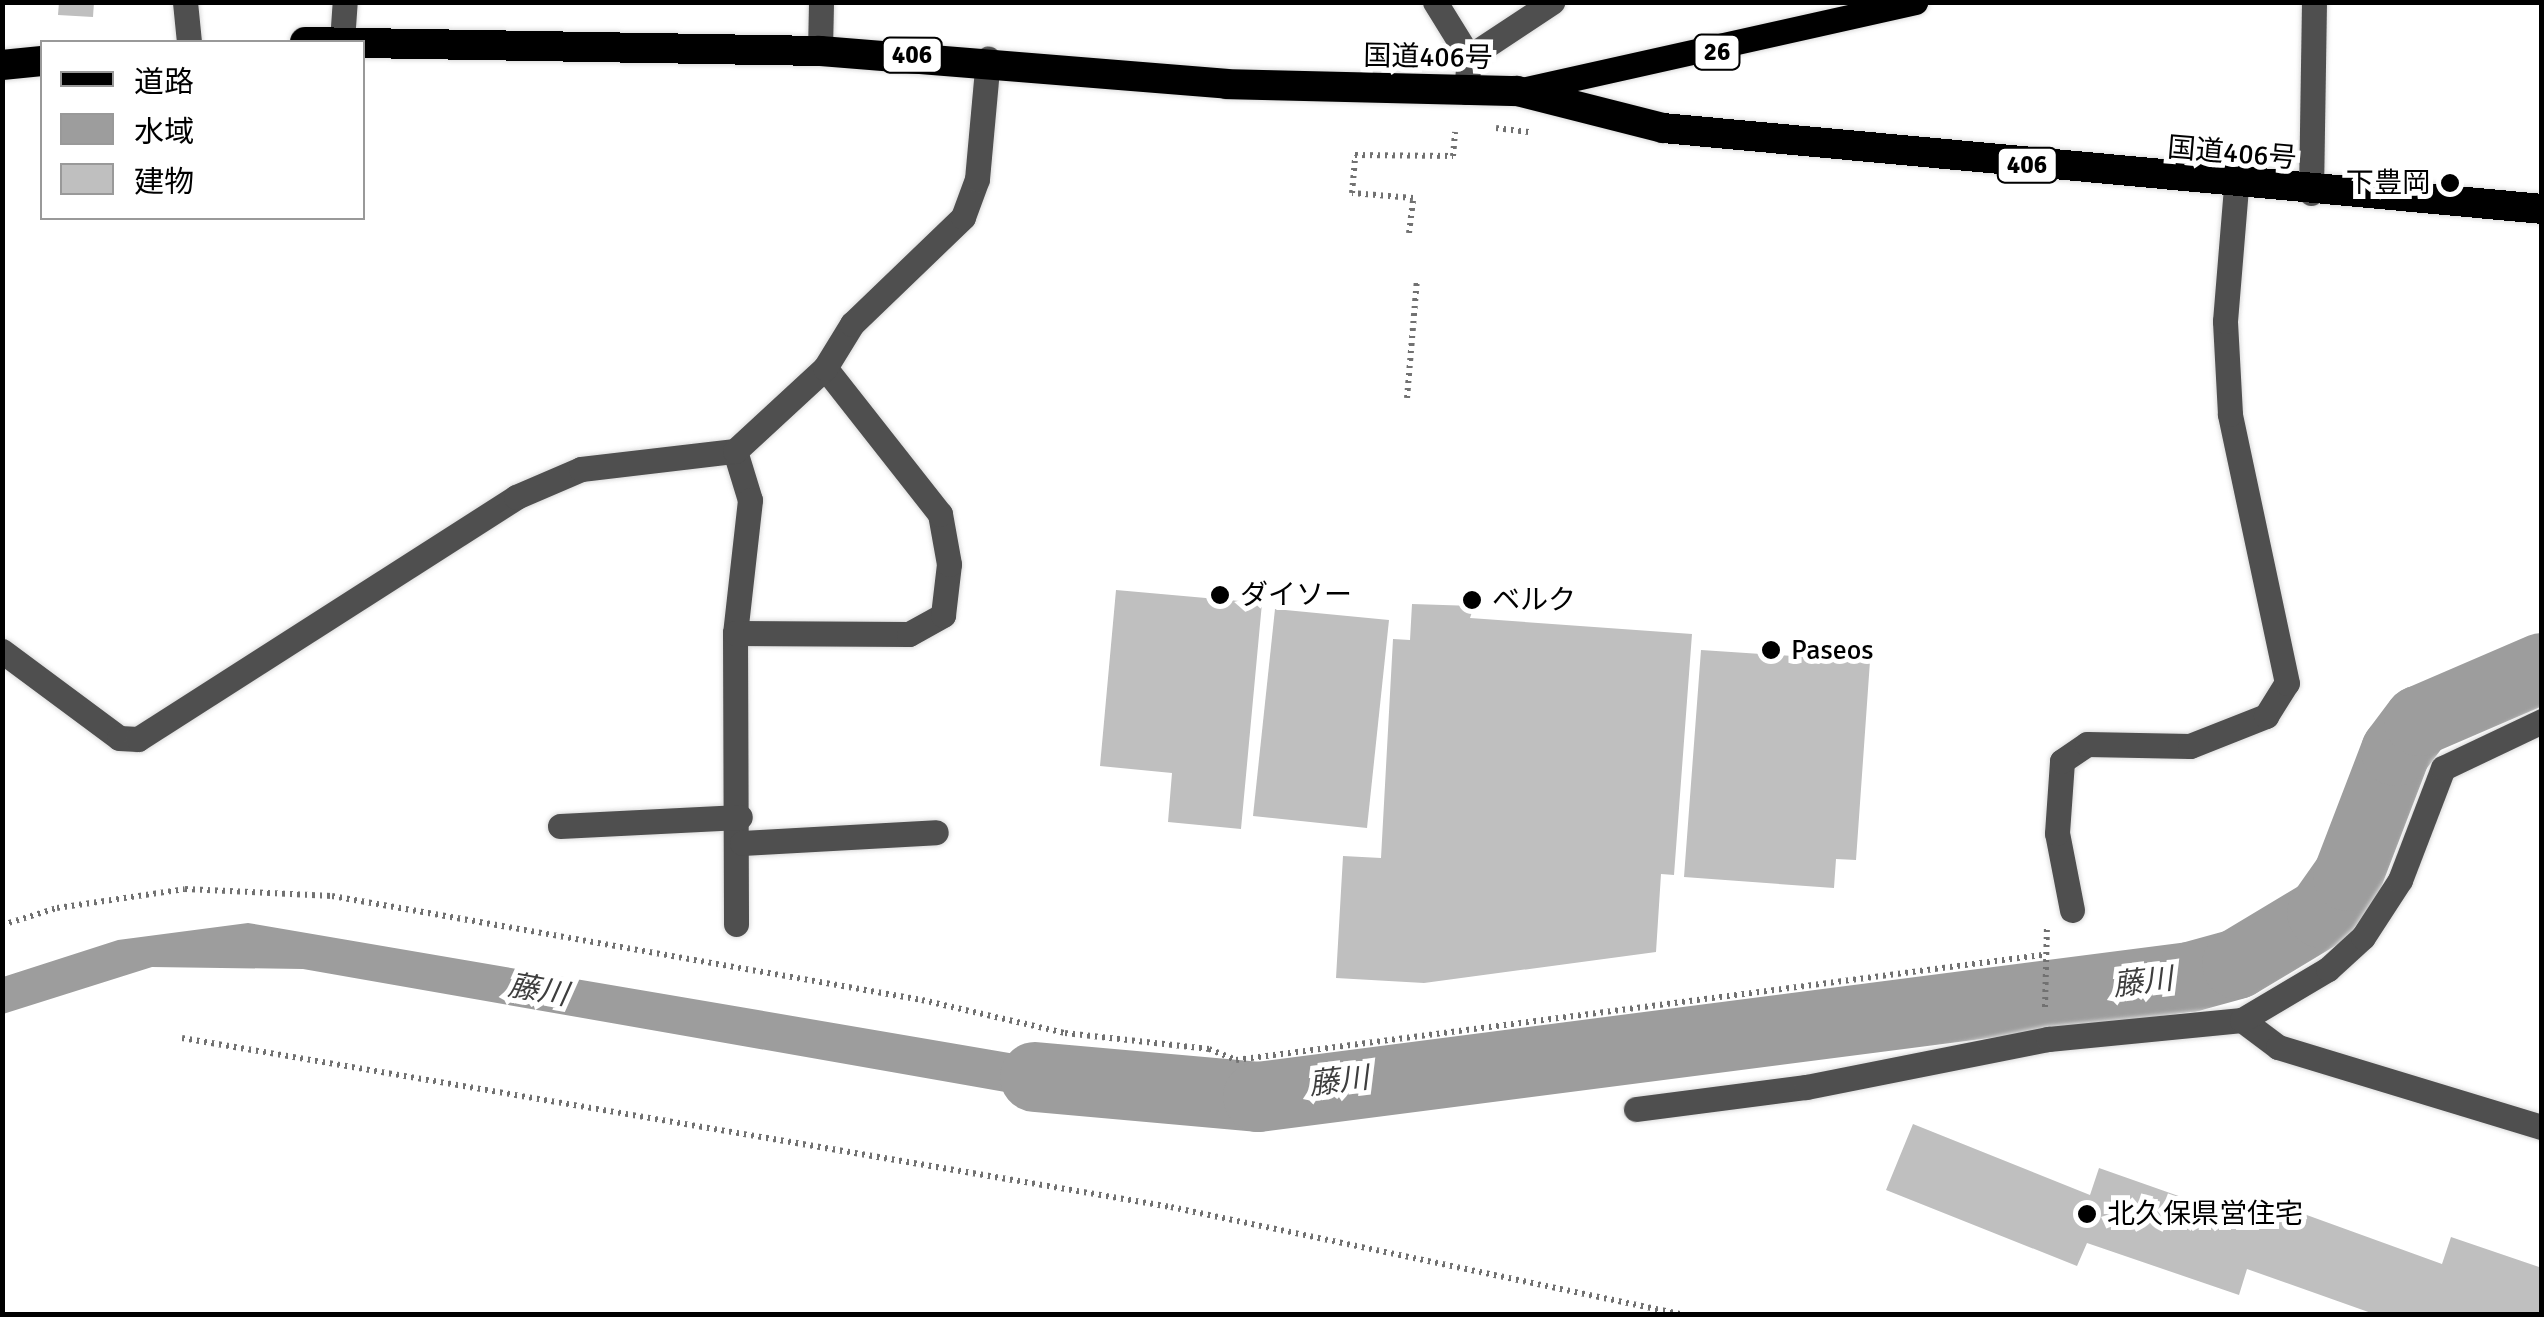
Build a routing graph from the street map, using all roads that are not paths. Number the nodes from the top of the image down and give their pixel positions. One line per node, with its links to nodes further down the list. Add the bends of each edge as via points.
1 (185, 2): 8 (street)
2 (345, 2): 9 (street)
3 (820, 2): 11 (street)
4 (1435, 2): 12 (street)
5 (1552, 2): 12 (street)
6 (1915, 2): 16 (main road, 26)
7 (2314, 2): 19 (street)
8 (189, 40)
9 (342, 40)
10 (365, 41): 11 (highway, 国道406号 / 406)
11 (820, 51): 13 (highway, 国道406号 / 406)
12 (1470, 57): 17 (street)
13 (988, 60): 17 (highway, 国道406号 / 406, via 1226,84); 21 (street, via 971,204 852,324)
14 (40, 61): 15 (highway)
15 (2, 64)
16 (1517, 91): 17 (highway, 国道406号 / 406); 18 (highway, 国道406号 / 406, via 1663,128)
17 (1466, 92)
18 (2236, 186): 19 (highway, 国道406号 / 406); 30 (street, via 2226,282 2230,414 2287,682 2266,716 2190,746 2104,742 2062,760 2057,833)
19 (2311, 193): 20 (highway, 国道406号 / 406)
20 (2542, 209)
21 (825, 368): 22 (street); 23 (street, via 940,514 948,564 942,615 908,634)
22 (735, 451): 23 (street, via 750,500); 24 (street, via 581,470 516,497 138,739 119,738)
23 (736, 633): 26 (street)
24 (2, 650)
25 (2542, 721): 32 (street, via 2444,768 2400,880 2363,937 2328,969)
26 (740, 817): 27 (street); 29 (street)
27 (560, 826)
28 (936, 832): 29 (street)
29 (742, 843): 31 (street)
30 (2072, 910)
31 (736, 924)
32 (2242, 1020): 33 (street, via 2048,1039 1806,1087); 34 (street, via 2278,1047)
33 (1636, 1109)
34 (2542, 1127)

